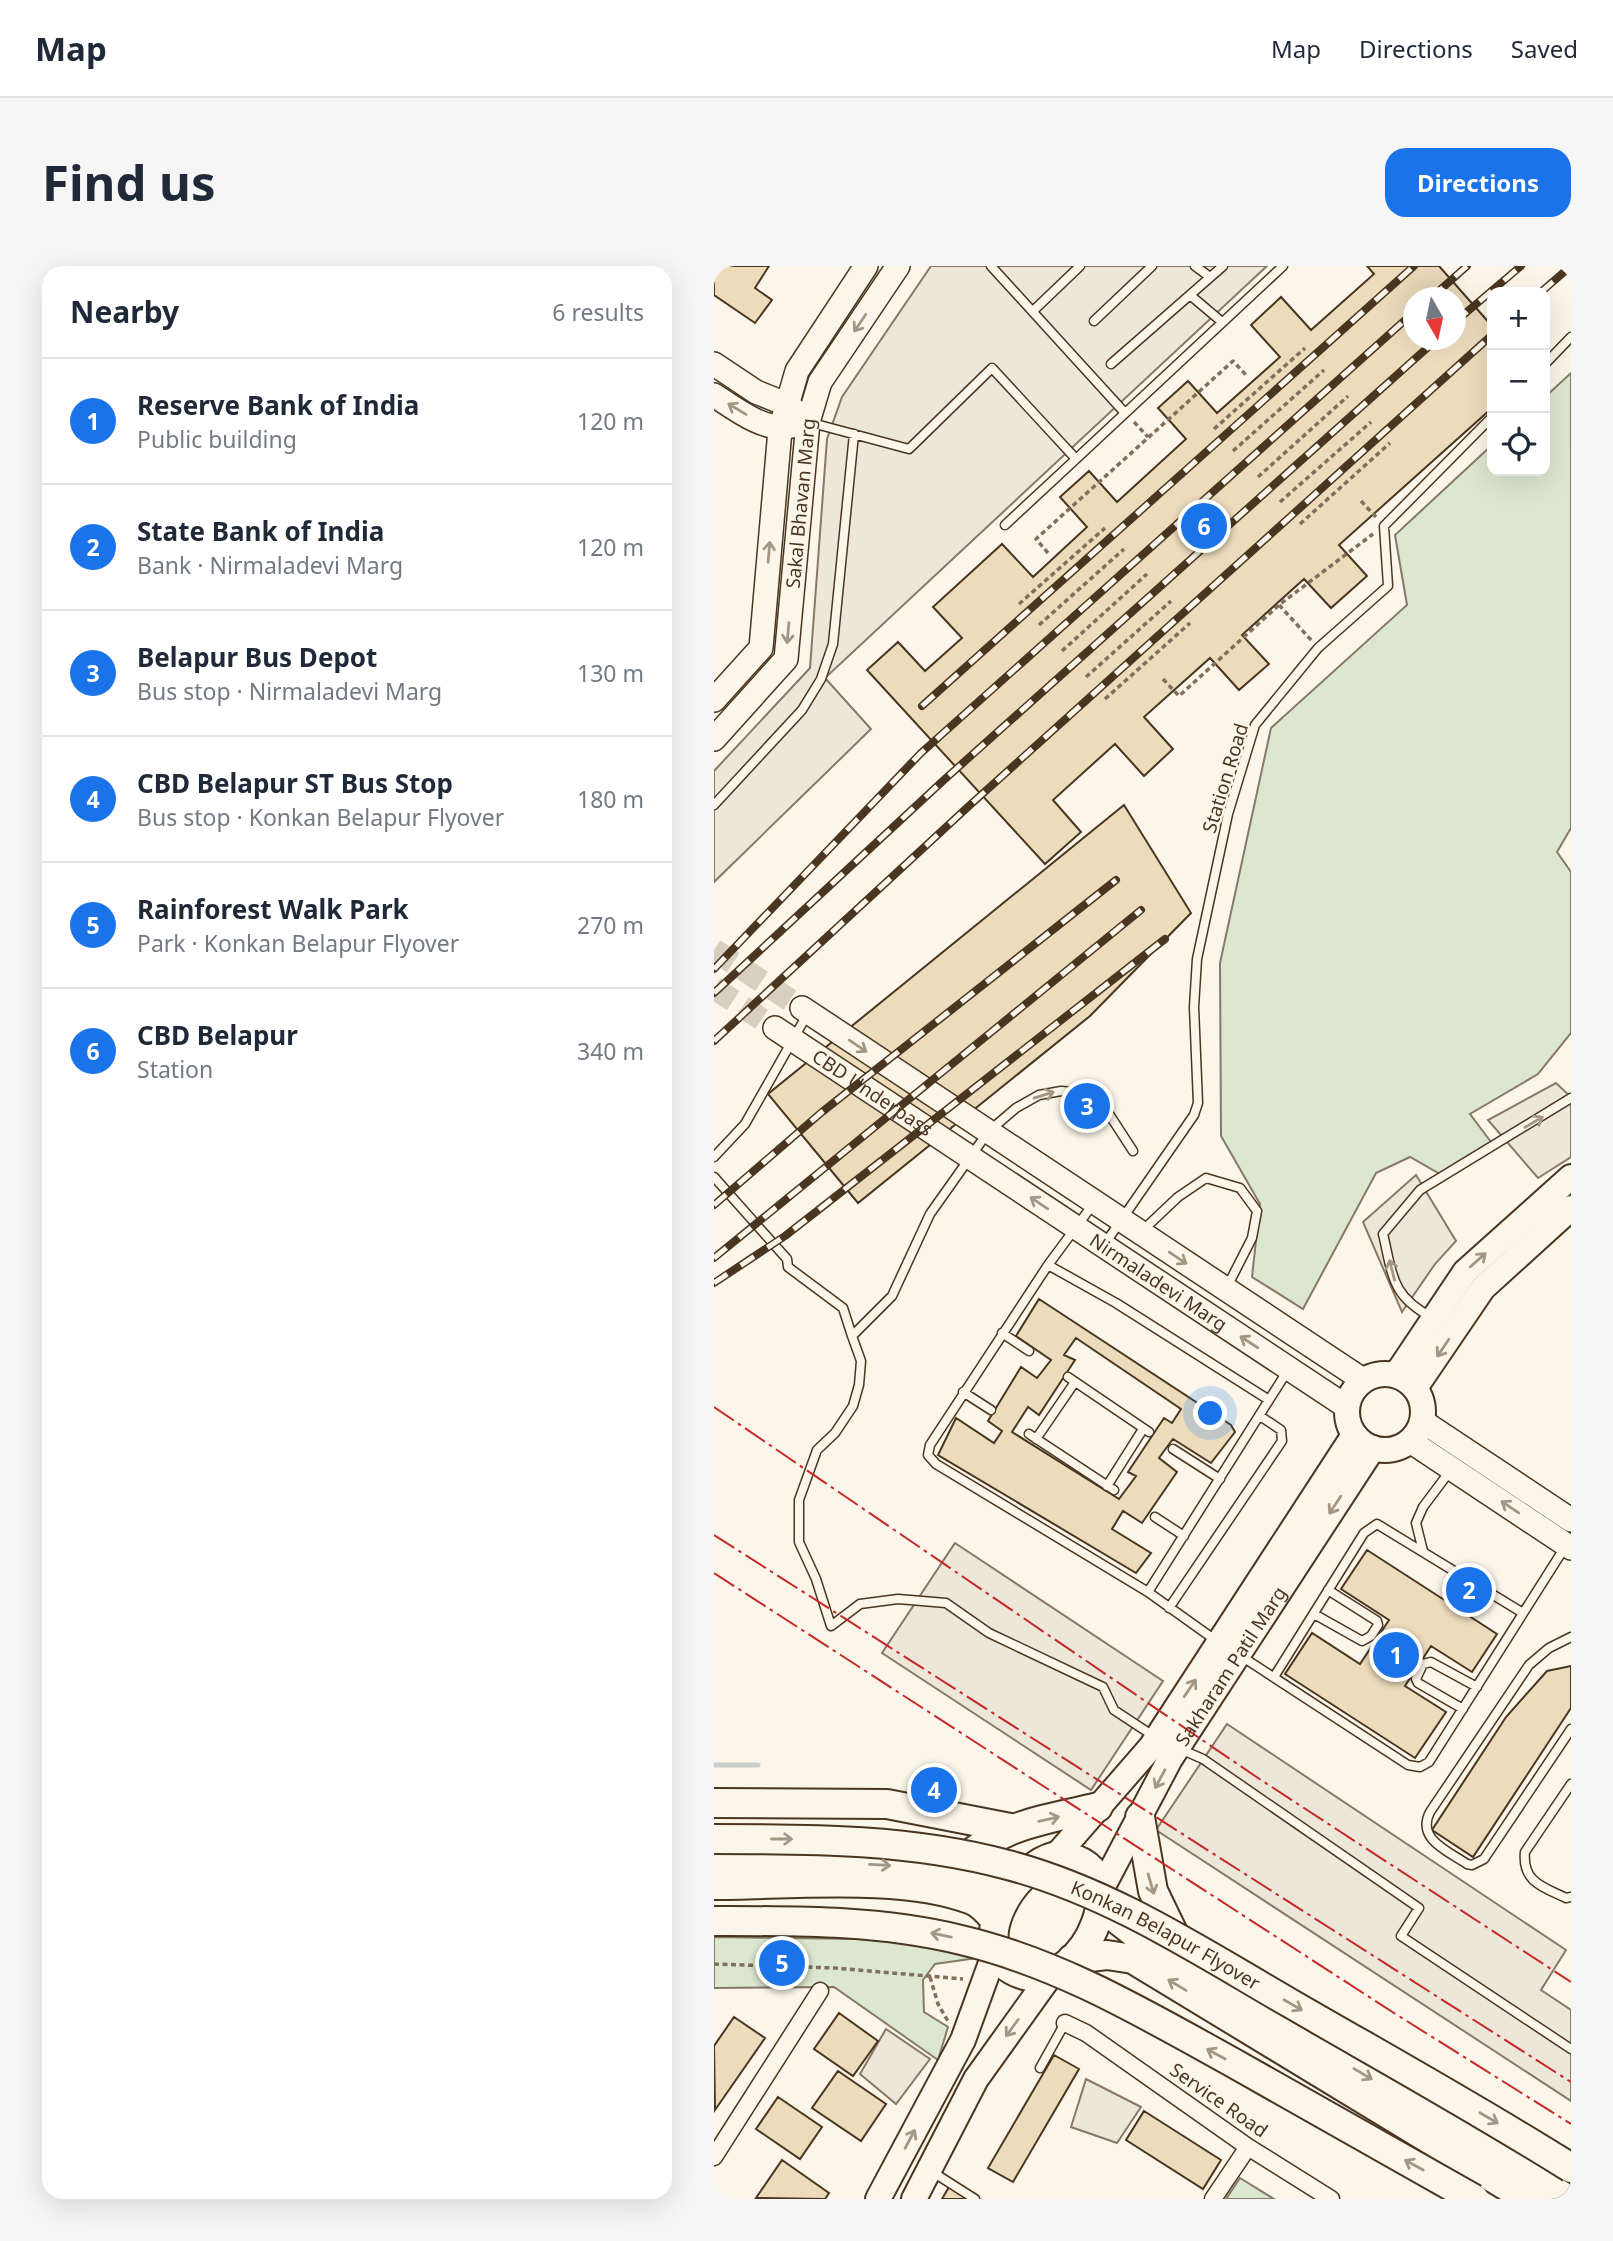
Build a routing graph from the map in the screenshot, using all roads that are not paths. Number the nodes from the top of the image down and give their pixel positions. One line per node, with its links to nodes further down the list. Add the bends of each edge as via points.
1 (866, 266): 19 (main road, Sakal Bhavan Marg, via 797,371)
2 (898, 266): 21 (main road, Sakal Bhavan Marg, one-way to 21, via 820,382)
3 (991, 266): 11 (lane)
4 (1080, 266): 11 (lane)
5 (1152, 266): 12 (lane)
6 (1195, 266): 9 (lane)
7 (1223, 266): 9 (lane)
8 (1283, 266): 13 (lane)
9 (1210, 277): 10 (lane)
10 (1189, 295): 13 (lane); 17 (lane)
11 (1033, 311): 20 (lane)
12 (1094, 321)
13 (1223, 322): 20 (lane)
14 (1571, 337): 15 (lane)
15 (1550, 359)
16 (714, 364): 19 (main road, via 756,392)
17 (1111, 364)
18 (714, 395): 23 (main road, one-way to 18)
19 (786, 404): 21 (main road); 23 (main road, Sakal Bhavan Marg)
20 (1125, 413): 25 (lane)
21 (808, 422): 23 (main road); 24 (lane); 28 (main road, Sakal Bhavan Marg, one-way to 28, via 786,659)
22 (1487, 422): 41 (lane, Station Road, via 1384,526 1388,586 1318,648 1255,725 1228,814 1197,959 1194,1115)
23 (780, 430): 27 (main road, Sakal Bhavan Marg, one-way to 23, via 761,648)
24 (854, 434): 25 (lane, via 909,449 992,368); 29 (lane, via 833,644 821,679 802,710)
25 (1076, 460): 26 (lane)
26 (1005, 525)
27 (714, 700)
28 (714, 739)
29 (714, 805)
30 (805, 1011): 31 (lane); 33 (main road, CBD Underpass, one-way to 33)
31 (783, 1033): 35 (lane, via 745,1124); 36 (main road, CBD Underpass)
32 (1568, 1101): 47 (lane, one-way to 32, via 1408,1304 1395,1283 1383,1234 1420,1190)
33 (988, 1132): 34 (lane, one-way to 34, via 1016,1108 1061,1091 1085,1097 1109,1114); 36 (lane); 39 (main road, Nirmaladevi Marg)
34 (1133, 1151)
35 (714, 1157)
36 (972, 1158): 42 (main road, Nirmaladevi Marg, one-way to 36); 49 (lane, via 930,1214 892,1296)
37 (714, 1177): 49 (lane, via 789,1266 843,1308)
38 (1571, 1177): 47 (main road, one-way to 38, via 1465,1272)
39 (1095, 1203): 41 (main road, Nirmaladevi Marg); 42 (lane)
40 (1571, 1208): 53 (main road, one-way to 53, via 1483,1288)
41 (1121, 1220): 43 (main road, Nirmaladevi Marg); 44 (lane, Station Road)
42 (1075, 1227): 44 (main road, Nirmaladevi Marg); 45 (lane)
43 (1141, 1233): 46 (main road, Nirmaladevi Marg, one-way to 46); 46 (lane, via 1178,1197 1206,1178 1240,1188 1257,1211 1252,1238)
44 (1103, 1246): 51 (main road, Nirmaladevi Marg, one-way to 44)
45 (1048, 1265): 48 (lane); 55 (lane)
46 (1226, 1290): 52 (main road, Nirmaladevi Marg)
47 (1434, 1319): 53 (main road)
48 (1002, 1332): 50 (lane); 54 (lane)
49 (852, 1336): 81 (lane, via 861,1361 853,1406 817,1450 799,1500 799,1542 831,1626 860,1604 898,1600 946,1603 989,1633 1103,1686 1114,1710)
50 (1029, 1351)
51 (1289, 1368): 55 (lane); 56 (main road, Nirmaladevi Marg)
52 (1363, 1380): 53 (main road, via 1379,1374); 56 (main road)
53 (1406, 1382): 59 (main road, via 1421,1398)
54 (963, 1392): 57 (lane); 71 (lane, via 930,1445 928,1455 936,1464)
55 (1269, 1400): 58 (lane)
56 (1347, 1407): 60 (main road, via 1349,1426)
57 (991, 1410)
58 (1260, 1416): 63 (lane); 72 (lane, via 1281,1430 1282,1441)
59 (1416, 1431): 60 (main road, via 1393,1450); 62 (main road); 66 (main road)
60 (1363, 1442): 76 (main road, Sakharam Patil Marg)
61 (1173, 1449): 63 (lane)
62 (1452, 1468): 68 (main road, one-way to 62); 69 (lane, via 1416,1523)
63 (1220, 1479): 67 (lane)
64 (1111, 1488): 64 (lane, via 1146,1431 1071,1380 1032,1437)
65 (1155, 1517): 67 (lane)
66 (1571, 1520)
67 (1184, 1536): 71 (lane)
68 (1569, 1544): 73 (lane)
69 (1423, 1551): 70 (lane, via 1387,1528 1370,1526); 73 (lane)
70 (1328, 1590): 74 (lane); 74 (lane, via 1377,1620 1378,1625 1362,1641)
71 (1148, 1592): 72 (lane)
72 (1169, 1608): 76 (lane)
73 (1523, 1613): 78 (lane)
74 (1314, 1614): 77 (lane)
75 (1571, 1637): 80 (lane, via 1529,1665 1430,1812 1425,1826 1429,1837 1467,1864 1484,1859)
76 (1229, 1649): 77 (lane); 81 (main road, Sakharam Patil Marg)
77 (1274, 1677): 79 (lane, via 1408,1765 1420,1767 1429,1762)
78 (1477, 1687): 79 (lane); 79 (lane, via 1430,1662 1423,1664 1418,1683)
79 (1463, 1709)
80 (1571, 1729)
81 (1167, 1743): 84 (main road, Sakharam Patil Marg); 85 (main road, Sakharam Patil Marg, one-way to 85); 104 (lane, via 1203,1759 1419,1909 1401,1936)
82 (1571, 1784): 94 (lane, via 1525,1852 1524,1861 1532,1882)
83 (714, 1803): 86 (highway, via 887,1804)
84 (1098, 1807): 86 (highway, one-way to 84); 88 (main road, Sakharam Patil Marg)
85 (1140, 1817): 89 (main road, Sakharam Patil Marg); 100 (highway, one-way to 100, via 1158,1905 1178,1944)
86 (1010, 1828): 91 (highway, via 975,1848)
87 (714, 1839): 109 (highway, Konkan Belapur Flyover, one-way to 109, bridge, via 837,1840 930,1849 1010,1865 1087,1892 1161,1928)
88 (1062, 1848): 89 (main road); 93 (highway, via 1036,1863); 95 (highway, via 1093,1871)
89 (1115, 1864): 95 (main road, Sakharam Patil Marg)
90 (714, 1865): 91 (highway, one-way to 91, via 877,1864)
91 (948, 1873): 93 (highway)
92 (714, 1885): 97 (highway, via 915,1888 974,1900)
93 (1011, 1886): 97 (highway)
94 (1571, 1897)
95 (1101, 1898): 99 (highway, via 1091,1934); 100 (highway, via 1120,1925)
96 (714, 1921): 116 (highway, one-way to 96, bridge, via 1116,1998 1041,1964 963,1940 882,1925)
97 (996, 1921): 98 (highway)
98 (996, 1949): 99 (highway, via 1007,1965 1024,1975); 103 (main road)
99 (1062, 1966): 105 (main road, one-way to 105); 117 (highway, one-way to 99, via 1133,1959 1107,1955)
100 (1206, 1979): 118 (highway, one-way to 118)
101 (820, 1991): 108 (street)
102 (1065, 2023): 106 (lane); 107 (street, Service Road, via 1086,2033)
103 (963, 2040): 105 (main road); 111 (main road, one-way to 103)
104 (1571, 2049)
105 (992, 2055): 110 (main road)
106 (1040, 2068)
107 (1248, 2147): 114 (street); 115 (street, Service Road)
108 (714, 2157)
109 (1571, 2168)
110 (929, 2170): 112 (main road); 113 (lane)
111 (878, 2199)
112 (914, 2199)
113 (975, 2199)
114 (1213, 2199)
115 (1331, 2199)
116 (1474, 2199)
117 (1528, 2199)
118 (1567, 2199)

